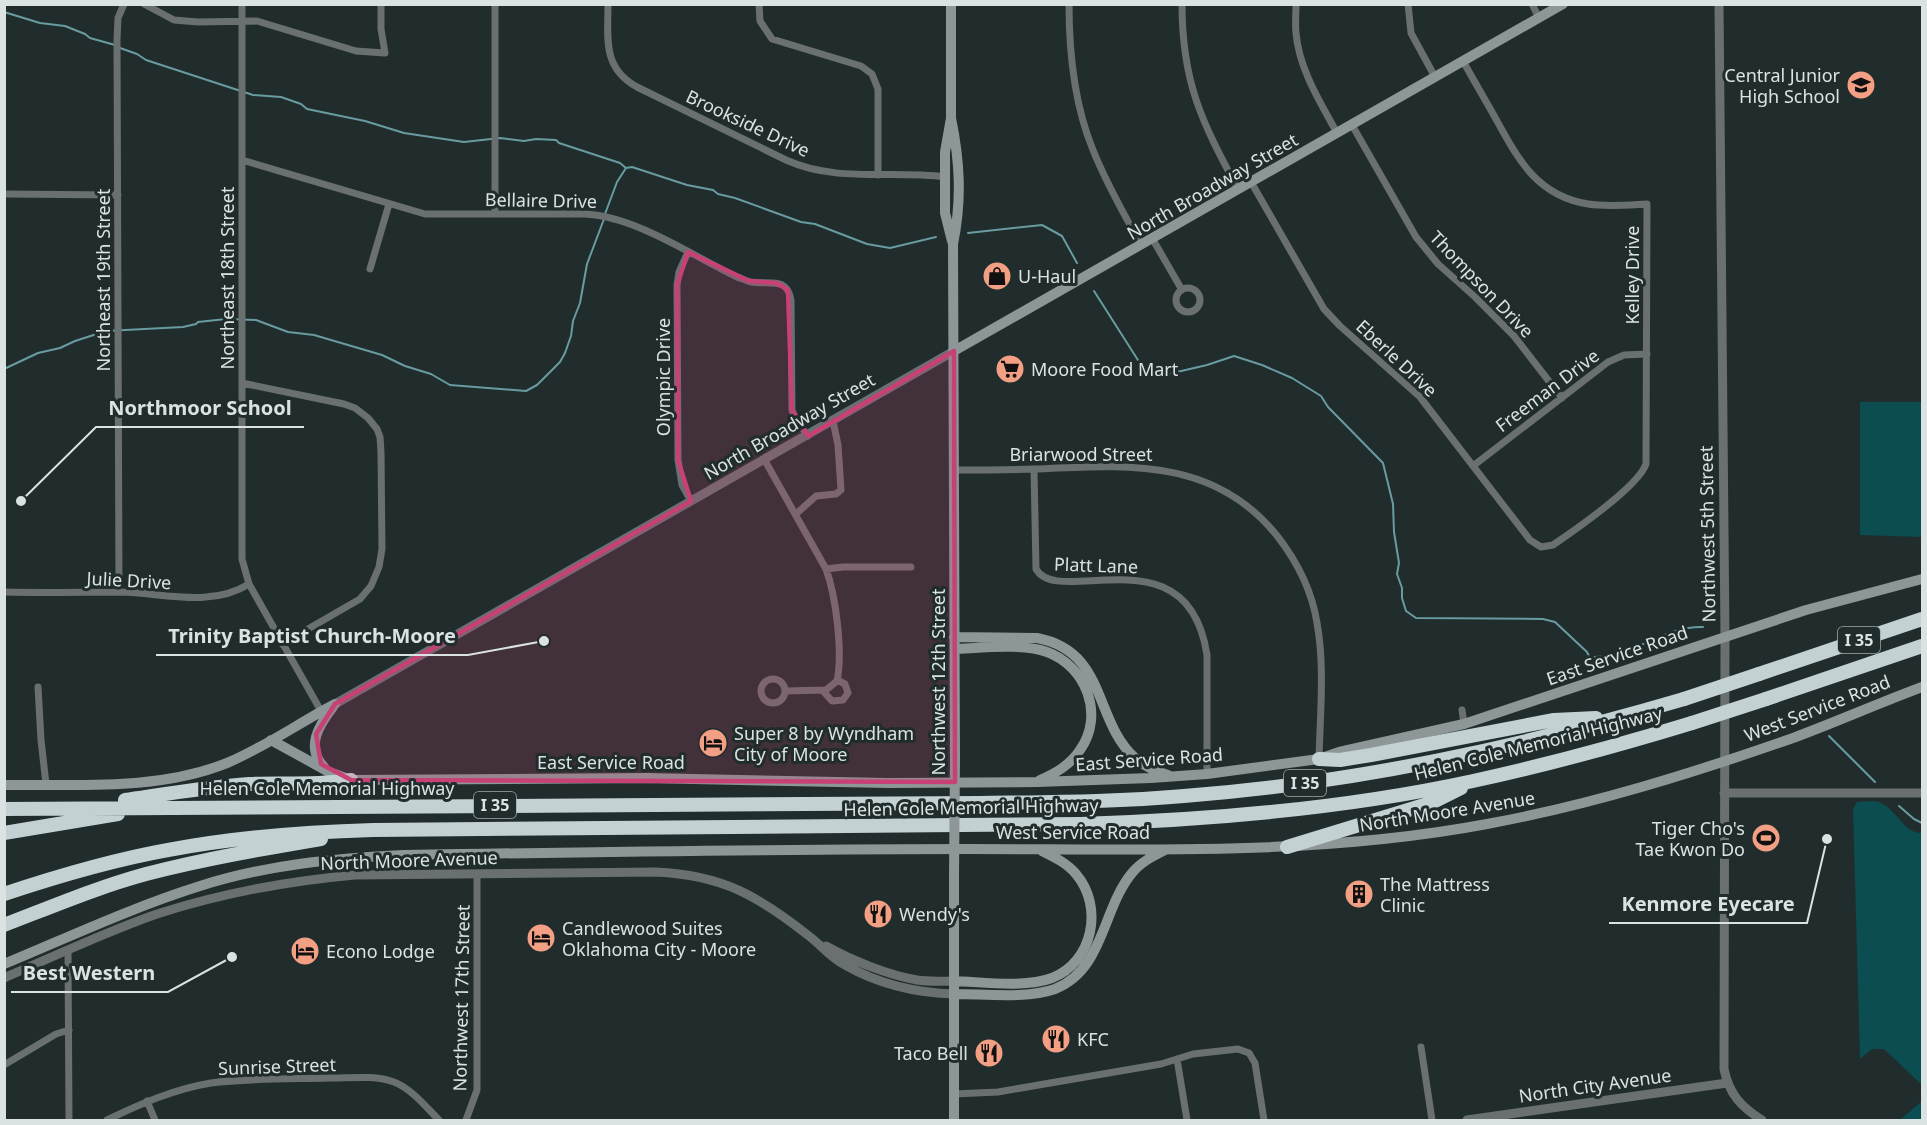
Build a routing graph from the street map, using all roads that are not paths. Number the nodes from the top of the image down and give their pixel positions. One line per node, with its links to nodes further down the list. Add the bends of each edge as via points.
1 (124, 4): 30 (street, Northeast 19th Street, via 118,18 117,40)
2 (144, 4): 17 (street, via 174,20)
3 (242, 4): 17 (street, Northeast 18th Street)
4 (381, 4): 17 (street, via 385,53 356,51 263,23)
5 (495, 4): 32 (street)
6 (608, 4): 25 (street, Brookside Drive, via 610,58 628,82 798,165 830,173)
7 (759, 4): 25 (street, via 760,21 772,39 861,66 872,74 878,89)
8 (951, 4): 20 (main road)
9 (1069, 4): 35 (street, via 1071,63 1092,150)
10 (1182, 4): 28 (street, via 1185,59 1192,91 1204,124)
11 (1296, 4): 22 (street, via 1296,33 1304,65)
12 (1408, 4): 19 (street, via 1411,33)
13 (1532, 4): 16 (street)
14 (1563, 4): 16 (main road, North Broadway Street)
15 (1719, 4): 59 (street, Northwest 5th Street)
16 (1539, 18): 18 (main road, North Broadway Street)
17 (242, 21): 23 (street, Northeast 18th Street)
18 (1463, 61): 19 (main road, North Broadway Street); 40 (street, Kelley Drive, via 1514,152 1541,184 1564,197 1589,204 1647,204)
19 (1435, 77): 21 (main road, North Broadway Street)
20 (951, 118): 24 (main road); 26 (main road)
21 (1352, 125): 22 (main road, North Broadway Street); 42 (street, Thompson Drive, via 1416,237 1438,264 1514,336)
22 (1336, 133): 27 (main road, North Broadway Street)
23 (242, 160): 31 (street, Bellaire Drive); 41 (street, Northeast 18th Street)
24 (958, 173): 26 (main road); 34 (main road, via 959,213)
25 (878, 175): 26 (street, Brookside Drive)
26 (945, 177): 34 (main road, via 945,213)
27 (1251, 182): 28 (main road, North Broadway Street); 46 (street, Eberle Drive, via 1324,309 1420,397)
28 (1238, 189): 33 (main road, North Broadway Street)
29 (4, 195): 30 (street)
30 (118, 195): 57 (street, Northeast 19th Street)
31 (389, 204): 32 (street, Bellaire Drive, via 432,215); 37 (street)
32 (495, 214): 36 (street, Bellaire Drive, via 610,217)
33 (1152, 238): 35 (main road, North Broadway Street); 38 (street)
34 (953, 244): 39 (main road, Northwest 12th Street)
35 (1141, 245): 39 (main road, North Broadway Street)
36 (688, 252): 44 (street, Bellaire Drive, via 749,282 777,283 788,290 792,410); 49 (street, Olympic Drive, via 678,278 678,460 682,485)
37 (370, 269)
38 (1182, 290)
39 (954, 351): 43 (street, North Broadway Street); 48 (main road, Northwest 12th Street)
40 (1647, 354): 42 (street, Freeman Drive, via 1616,357); 51 (street, Kelley Drive, via 1647,456 1642,474 1560,540 1548,547)
41 (242, 383): 55 (street, Northeast 18th Street, via 242,559); 61 (street, via 355,408 373,424 381,444 382,549 376,578 360,599)
42 (1562, 398): 46 (street, Freeman Drive)
43 (833, 421): 44 (street, North Broadway Street); 50 (street, via 841,490 816,496)
44 (808, 436): 45 (street, North Broadway Street)
45 (764, 459): 49 (street, North Broadway Street); 50 (street)
46 (1473, 466): 51 (street, Eberle Drive)
47 (1034, 469): 48 (street, Briarwood Street); 74 (street, Briarwood Street, via 1108,465 1181,473 1220,489 1263,522 1295,561 1315,611 1320,646); 77 (street, Platt Lane, via 1036,569 1042,578 1149,582 1179,597 1196,617 1207,655)
48 (954, 470): 60 (main road, Northwest 12th Street)
49 (691, 501): 68 (street, North Broadway Street)
50 (796, 514): 53 (street)
51 (1538, 546)
52 (911, 567): 53 (street)
53 (826, 569): 63 (street, via 837,612)
54 (1923, 579): 59 (main road, East Service Road, via 1806,610)
55 (249, 584): 57 (street, Julie Drive, via 212,597); 61 (street, Northeast 18th Street)
56 (4, 592): 57 (street, Julie Drive)
57 (119, 592)
58 (1923, 618): 71 (highway, Helen Cole Memorial Highway / I 35, bridge)
59 (1725, 637): 72 (main road, East Service Road); 75 (street, Northwest 5th Street)
60 (954, 643): 78 (main road, via 1037,638 1066,649 1089,671 1117,735 1129,751 1143,764); 81 (main road, via 1040,650 1069,664 1082,681 1091,715 1083,746 1066,766); 101 (main road, Northwest 12th Street, bridge)
61 (282, 644): 70 (street, Northeast 18th Street)
62 (1923, 646): 80 (highway, Helen Cole Memorial Highway / I 35, bridge, via 1692,723)
63 (837, 680): 67 (street); 67 (street, via 845,684 848,693 843,700 832,701)
64 (38, 687): 82 (street)
65 (1923, 687): 75 (main road, West Service Road, via 1793,738)
66 (785, 691): 67 (street)
67 (823, 691)
68 (335, 704): 70 (main road, North Broadway Street); 76 (main road, via 320,724 315,740 317,758)
69 (1461, 710): 72 (street)
70 (321, 711): 73 (main road, North Broadway Street)
71 (1625, 716): 74 (highway, via 1554,720 1371,755); 86 (highway, Helen Cole Memorial Highway / I 35, via 1432,763 1184,796 980,803)
72 (1464, 724): 74 (main road, East Service Road)
73 (271, 740): 76 (main road, East Service Road); 82 (main road, North Broadway Street, via 227,762 176,778 138,783)
74 (1319, 759): 77 (main road, East Service Road)
75 (1724, 760): 84 (street, Northwest 5th Street); 91 (main road, North Moore Avenue, via 1609,796 1496,822 1390,839)
76 (328, 772): 79 (main road, East Service Road)
77 (1207, 774): 78 (main road, East Service Road)
78 (1174, 777): 81 (main road, East Service Road)
79 (351, 780): 81 (main road, East Service Road); 87 (highway, via 196,789)
80 (1473, 781): 89 (highway, Helen Cole Memorial Highway / I 35, via 1344,803 1186,821); 91 (highway, via 1431,803)
81 (1036, 782)
82 (46, 784): 83 (main road, North Broadway Street)
83 (4, 785)
84 (1724, 793): 85 (street); 107 (street, Northwest 5th Street)
85 (1923, 794)
86 (158, 807): 87 (highway, Helen Cole Memorial Highway / I 35); 90 (highway)
87 (76, 808): 88 (highway, Helen Cole Memorial Highway / I 35)
88 (4, 809)
89 (373, 830): 95 (highway, Helen Cole Memorial Highway / I 35, via 278,834 169,849 76,871); 96 (highway, via 144,874)
90 (4, 833)
91 (1287, 847): 92 (main road, North Moore Avenue)
92 (1169, 848): 93 (main road, West Service Road); 102 (main road, via 1133,872 1091,958 1066,983 1035,994)
93 (1039, 849): 99 (main road, West Service Road, via 345,857 202,885); 101 (main road, via 1074,871 1088,893 1092,919 1081,953 1060,974 1038,982)
94 (477, 874): 97 (street, North Moore Avenue, via 656,872 704,877 756,898); 98 (street, North Moore Avenue, via 355,875 254,888 158,914); 114 (street, Northwest 17th Street, via 477,1090)
95 (4, 894)
96 (4, 926)
97 (813, 939): 101 (street, North Moore Avenue, via 895,974 918,980); 102 (street, North Moore Avenue, via 845,966 902,989)
98 (68, 950): 100 (street, North Moore Avenue); 103 (street)
99 (4, 964)
100 (4, 978)
101 (955, 981): 102 (main road, Northwest 12th Street)
102 (955, 994): 108 (main road, Northwest 12th Street)
103 (69, 1030): 106 (street); 110 (street)
104 (1421, 1047): 118 (street)
105 (1176, 1059): 108 (street, via 998,1092); 116 (street); 117 (street, via 1229,1048 1245,1050 1255,1063)
106 (4, 1065)
107 (1727, 1083): 119 (street, North City Avenue); 120 (street, via 1740,1104)
108 (954, 1094): 115 (main road, Northwest 12th Street)
109 (147, 1101): 111 (street, Sunrise Street); 112 (street); 113 (street, Sunrise Street, via 209,1083 382,1079 407,1089)
110 (69, 1120)
111 (107, 1120)
112 (155, 1120)
113 (439, 1120)
114 (466, 1120)
115 (954, 1120)
116 (1187, 1120)
117 (1264, 1120)
118 (1432, 1120)
119 (1467, 1120)
120 (1762, 1120)

